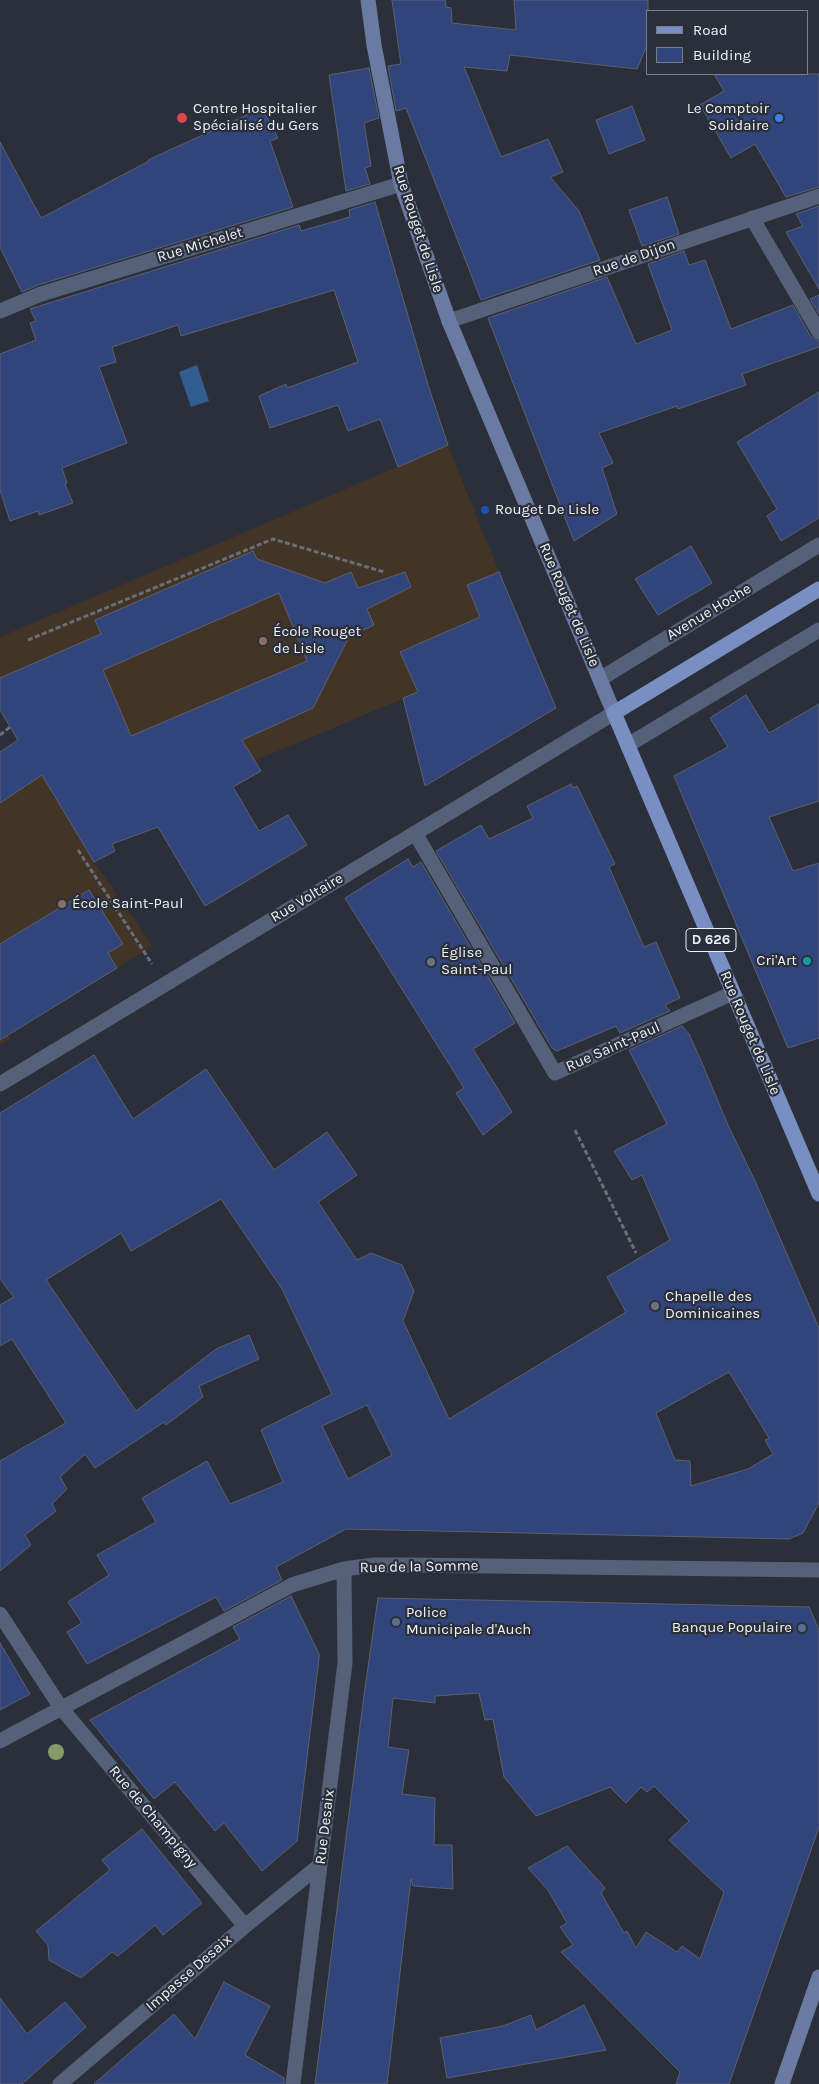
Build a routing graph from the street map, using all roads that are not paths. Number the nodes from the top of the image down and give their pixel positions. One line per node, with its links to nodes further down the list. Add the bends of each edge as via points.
1 (368, 0): 2 (main road, Rue Rouget de Lisle / D 626)
2 (401, 184): 5 (street, Rue Michelet, via 41,294); 6 (main road, Rue Rouget de Lisle / D 626)
3 (819, 196): 4 (street, Rue de Dijon)
4 (752, 218): 6 (street, Rue de Dijon); 7 (street)
5 (0, 311)
6 (449, 321): 11 (main road, Rue Rouget de Lisle / D 626)
7 (819, 332)
8 (819, 545): 11 (street, Avenue Hoche)
9 (819, 589): 12 (main road)
10 (819, 630): 13 (street)
11 (600, 679): 12 (main road, Rue Rouget de Lisle / D 626)
12 (614, 713): 13 (main road, Rue Rouget de Lisle / D 626); 14 (street, Rue Voltaire)
13 (628, 745): 15 (main road, Rue Rouget de Lisle / D 626)
14 (415, 833): 15 (street, Rue Saint-Paul, via 555,1073); 16 (street, Rue Voltaire)
15 (734, 993): 17 (main road, Rue Rouget de Lisle / D 626)
16 (0, 1084)
17 (813, 1166): 18 (main road, Rue Rouget de Lisle / D 626)
18 (819, 1194)
19 (344, 1570): 20 (street, Rue de la Somme, via 374,1565); 22 (street, Rue de la Somme, via 292,1585); 24 (street, Rue Desaix, via 345,1664)
20 (819, 1570)
21 (0, 1614): 22 (street, Rue de Champigny)
22 (61, 1708): 23 (street, Rue de la Somme); 25 (street, Rue de Champigny)
23 (0, 1741)
24 (320, 1865): 25 (street, Impasse Desaix); 28 (street, Rue Desaix)
25 (245, 1926): 27 (street, Impasse Desaix)
26 (819, 1977): 29 (main road)
27 (60, 2084)
28 (293, 2084)
29 (782, 2084)

